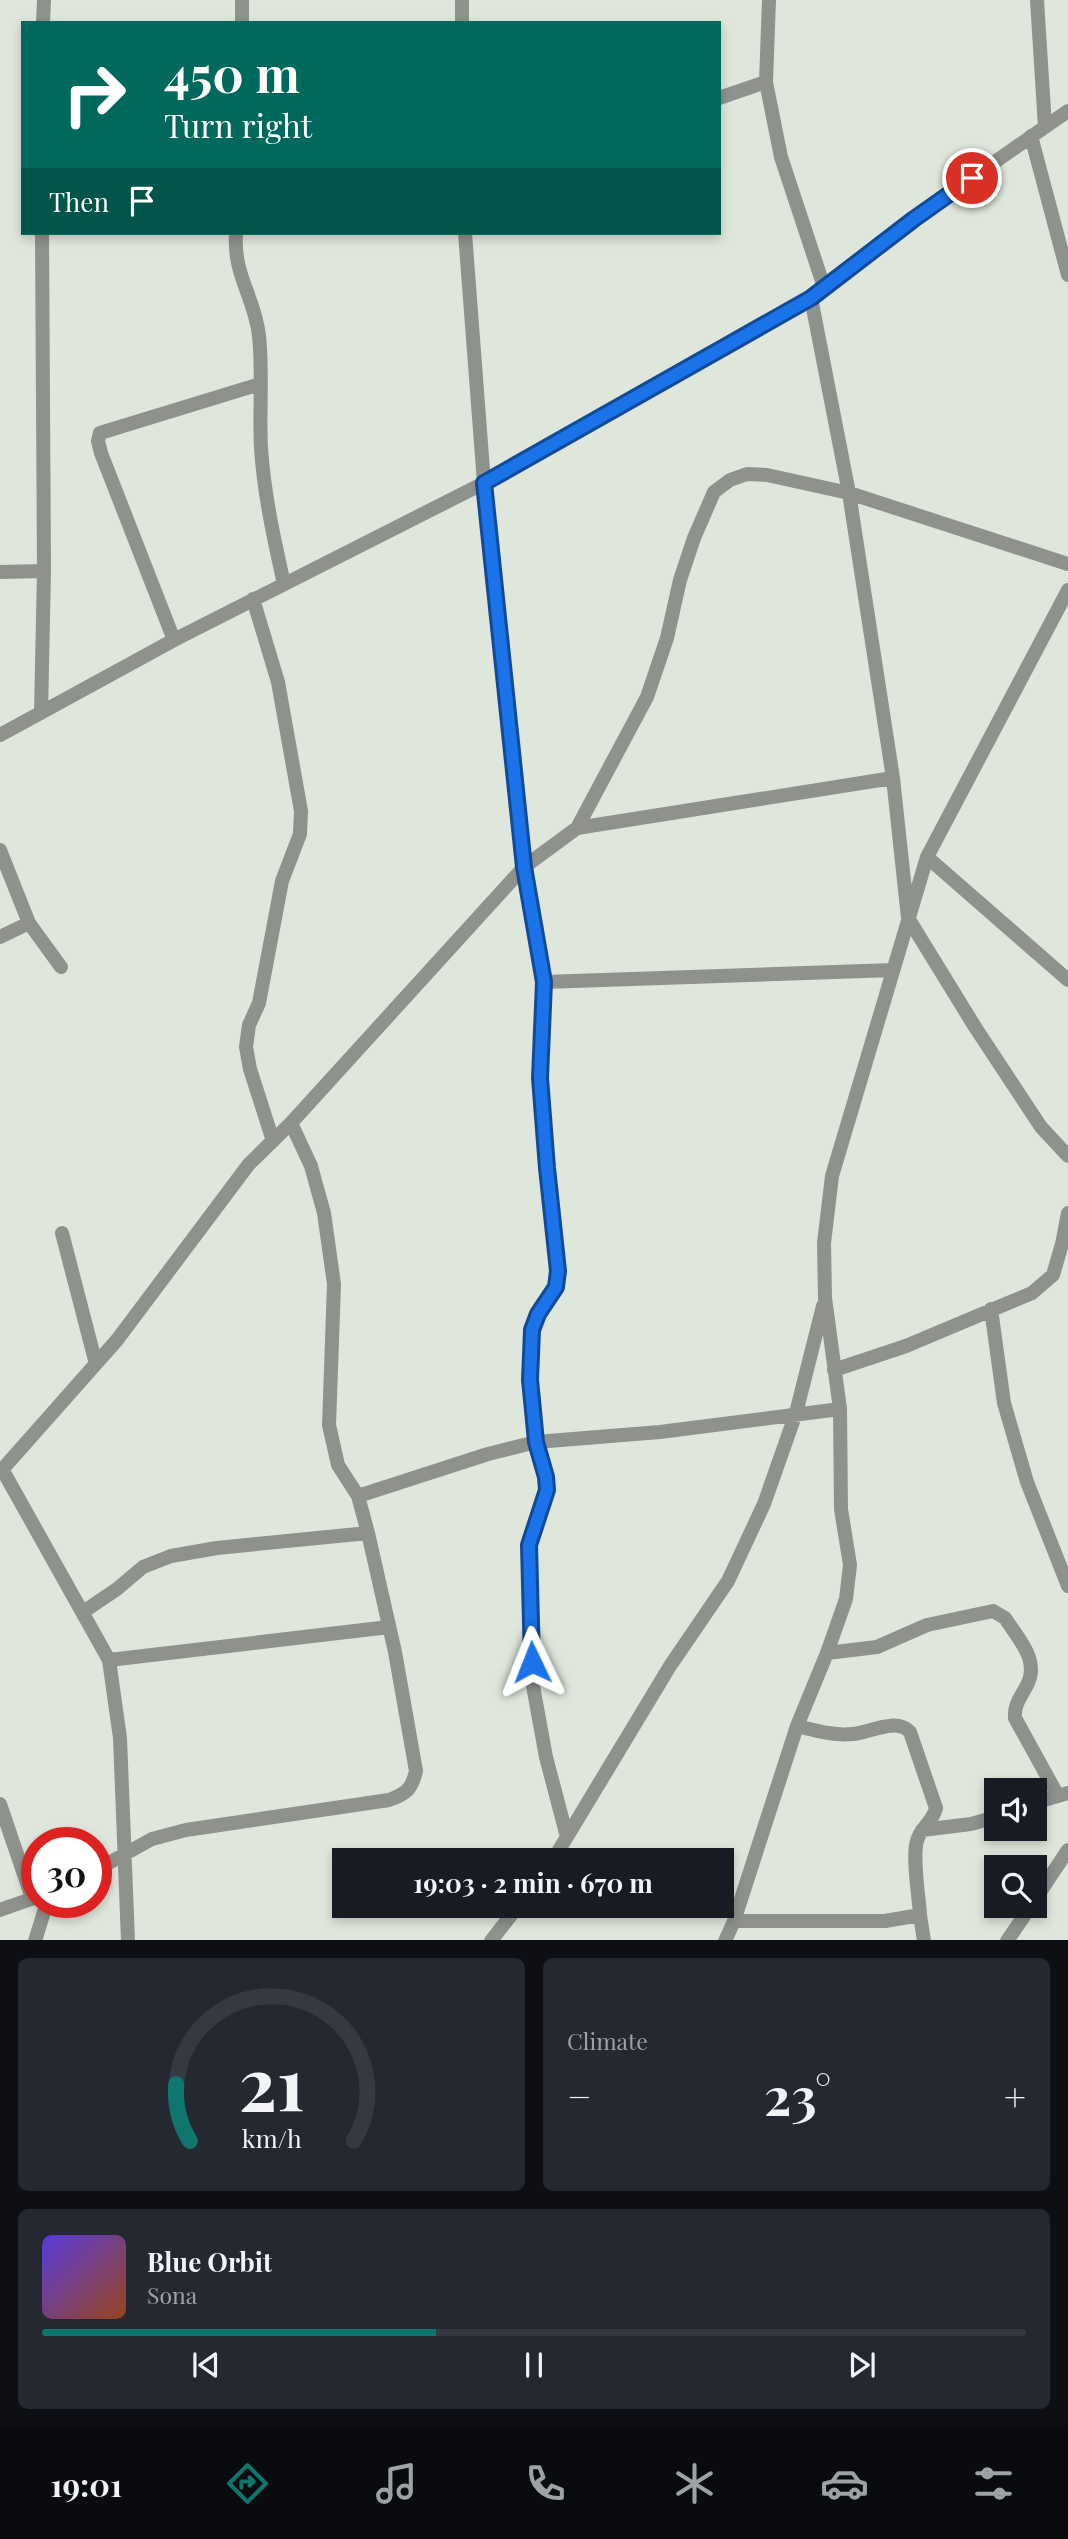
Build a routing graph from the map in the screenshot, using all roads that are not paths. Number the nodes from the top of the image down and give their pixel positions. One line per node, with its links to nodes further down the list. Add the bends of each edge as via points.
1 (44, 0): 6 (street)
2 (242, 0): 7 (street)
3 (462, 0): 8 (street)
4 (769, 0): 9 (street)
5 (1037, 0): 12 (street)
6 (43, 21)
7 (242, 21)
8 (461, 21)
9 (766, 82): 10 (street); 18 (street, via 781,157)
10 (721, 97)
11 (1068, 111): 12 (street)
12 (1045, 127): 13 (street)
13 (1031, 136): 17 (street); 18 (street)
14 (42, 235): 24 (street)
15 (236, 235): 20 (street, via 239,274 259,334)
16 (465, 235): 21 (street)
17 (1068, 275)
18 (824, 287): 19 (street)
19 (811, 298): 21 (street); 22 (street)
20 (260, 384): 26 (street, via 268,513); 29 (street, via 100,433 101,453)
21 (484, 483): 26 (street); 36 (street)
22 (849, 493): 23 (street); 32 (street); 33 (street, via 747,474 714,492 680,580 667,638 646,696)
23 (1068, 564)
24 (44, 571): 25 (street); 30 (street)
25 (0, 572)
26 (284, 584): 28 (street)
27 (1068, 590): 35 (street)
28 (253, 599): 29 (street); 45 (street, via 278,682 301,811 300,834 282,881 246,1047)
29 (174, 640): 30 (street)
30 (41, 713): 31 (street)
31 (0, 735)
32 (892, 778): 33 (street); 37 (street)
33 (577, 828): 36 (street)
34 (0, 850): 38 (street)
35 (927, 857): 37 (street); 42 (street)
36 (524, 867): 43 (street); 44 (street)
37 (908, 918): 41 (street); 46 (street, via 1041,1127)
38 (29, 923): 39 (street); 40 (street)
39 (0, 937)
40 (61, 967)
41 (893, 970): 43 (street); 49 (street, via 832,1176 824,1243)
42 (1068, 980)
43 (544, 982): 55 (street, via 540,1078 558,1271 556,1287 532,1330 530,1380)
44 (291, 1123): 45 (street); 57 (street, via 311,1166 324,1213 334,1284 329,1425 338,1465)
45 (273, 1141): 51 (street, via 249,1164)
46 (1068, 1156)
47 (1068, 1213): 50 (street, via 1053,1275 1032,1293)
48 (62, 1233): 51 (street)
49 (825, 1298): 52 (street); 54 (street)
50 (991, 1310): 52 (street); 59 (street, via 1004,1403 1027,1482)
51 (96, 1364): 56 (street)
52 (834, 1370): 53 (street)
53 (840, 1409): 54 (street); 62 (street, via 842,1509 850,1565 846,1599)
54 (796, 1413): 55 (street, via 660,1432); 69 (street, via 764,1504 728,1581)
55 (536, 1442): 57 (street); 69 (street, via 547,1490 529,1545 533,1686)
56 (1, 1470): 60 (street)
57 (358, 1496): 58 (street)
58 (368, 1533): 60 (street, via 171,1556 143,1567); 61 (street)
59 (1068, 1586)
60 (83, 1612): 63 (street)
61 (389, 1627): 63 (street); 72 (street, via 416,1771 413,1786 404,1795 186,1830 152,1839)
62 (827, 1653): 64 (street); 65 (street, via 877,1647 926,1625 1000,1613 1031,1660 1030,1679 1014,1707 1015,1718)
63 (109, 1660): 72 (street, via 120,1738)
64 (796, 1726): 68 (street, via 837,1734 906,1727 936,1808 934,1818); 82 (street)
65 (1063, 1795)
66 (0, 1804): 73 (street)
67 (984, 1820): 68 (street)
68 (922, 1830): 78 (street, via 916,1842)
69 (566, 1838): 70 (street)
70 (560, 1848)
71 (1068, 1850): 75 (street)
72 (124, 1855): 74 (street); 84 (street)
73 (21, 1861)
74 (112, 1861)
75 (1047, 1882)
76 (21, 1902): 77 (street)
77 (0, 1910)
78 (920, 1914): 82 (street, via 885,1921); 87 (street)
79 (42, 1918): 83 (street)
80 (509, 1918): 85 (street)
81 (1023, 1918): 88 (street)
82 (734, 1921): 86 (street)
83 (35, 1940)
84 (128, 1940)
85 (492, 1940)
86 (725, 1940)
87 (925, 1940)
88 (1008, 1940)

